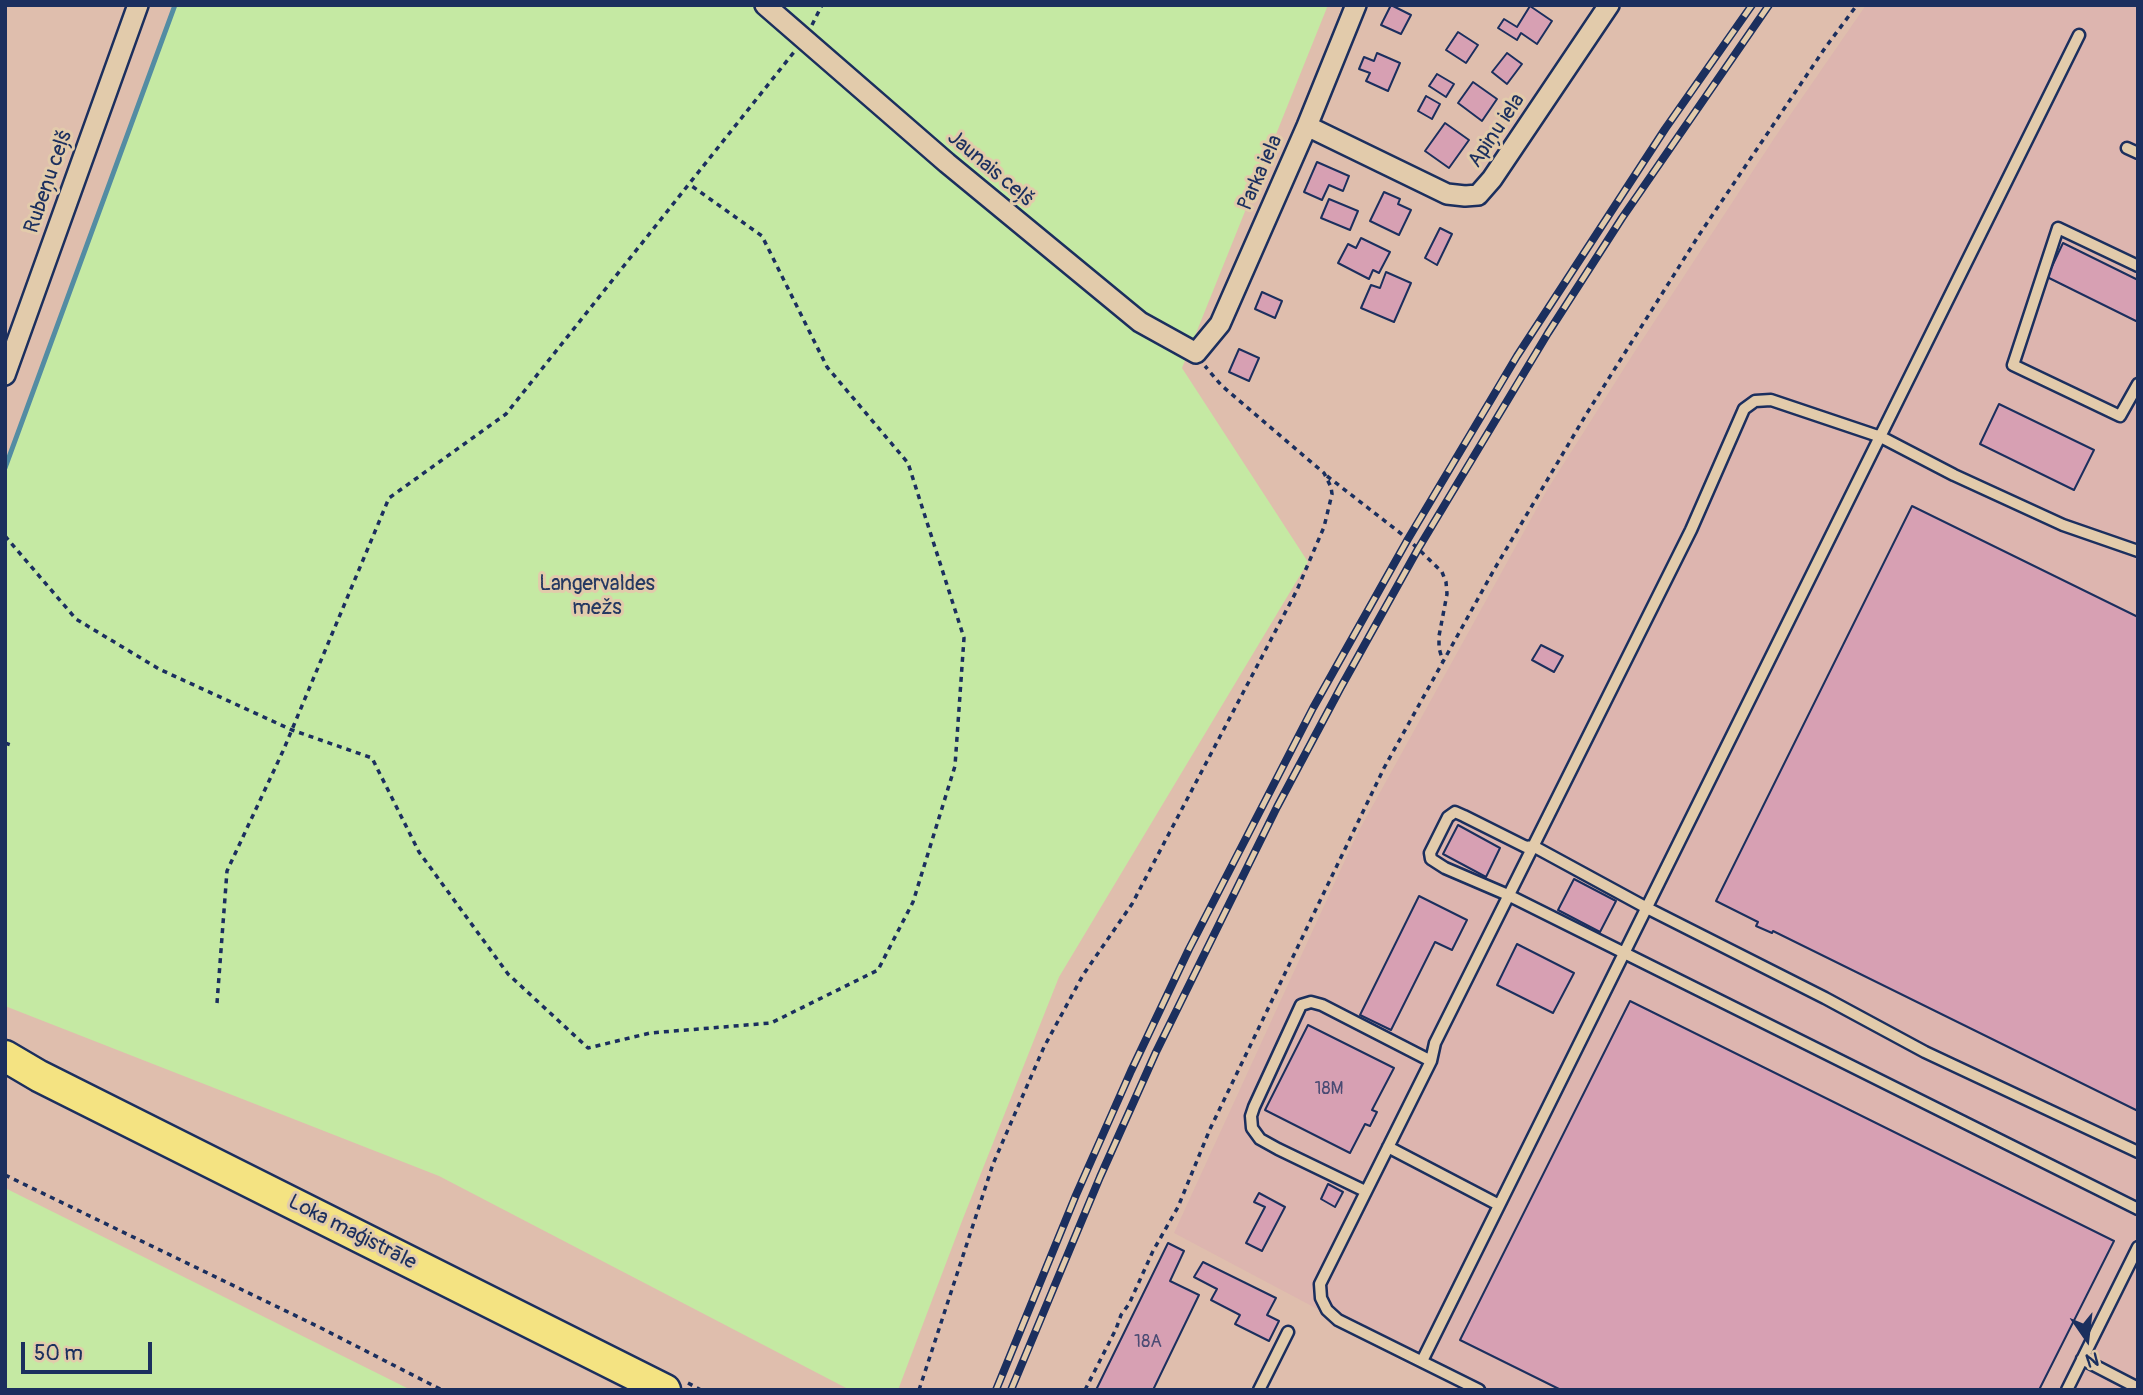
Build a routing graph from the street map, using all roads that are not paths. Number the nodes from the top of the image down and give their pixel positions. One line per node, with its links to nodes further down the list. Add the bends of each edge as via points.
1 (138, 5): 11 (street, Rubeņu ceļš)
2 (765, 5): 10 (street, Jaunais ceļš, via 1140,322)
3 (1356, 5): 6 (street, Parka iela)
4 (1609, 5): 6 (street, Apiņu iela, via 1478,195 1447,194)
5 (2079, 35): 13 (lane)
6 (1307, 126): 10 (street, Parka iela, via 1220,324)
7 (2127, 148): 8 (lane)
8 (2138, 153)
9 (2138, 265): 12 (lane, via 2058,228 2013,365 2120,416)
10 (1196, 353)
11 (5, 375)
12 (2138, 384)
13 (1881, 437): 14 (lane, via 2063,525); 15 (lane, via 1771,400 1755,401 1744,409 1691,530); 17 (lane)
14 (2138, 551)
15 (1533, 846): 16 (lane); 16 (lane, via 1525,847 1455,812 1448,817 1431,859); 17 (lane)
16 (1508, 895): 18 (lane); 20 (lane, via 1435,1043)
17 (1647, 908): 18 (lane); 24 (lane, via 1925,1052)
18 (1623, 954): 26 (lane); 27 (lane)
19 (5, 1056): 22 (main road, Loka maģistrāle)
20 (1431, 1061): 23 (lane); 25 (lane, via 1322,1005 1301,1005 1254,1107 1252,1128 1260,1139)
21 (5, 1066): 22 (main road, Loka maģistrāle)
22 (39, 1076): 33 (main road, Loka maģistrāle)
23 (1388, 1147): 25 (lane); 26 (lane)
24 (2138, 1152)
25 (1365, 1191): 31 (lane, via 1320,1284 1321,1298 1338,1320)
26 (1499, 1205): 31 (lane)
27 (2138, 1209)
28 (2138, 1247): 30 (lane)
29 (1288, 1332): 34 (lane)
30 (2082, 1359): 32 (lane); 36 (lane)
31 (1422, 1361): 35 (lane)
32 (2138, 1388)
33 (665, 1390)
34 (1259, 1390)
35 (1479, 1390)
36 (2067, 1390)

